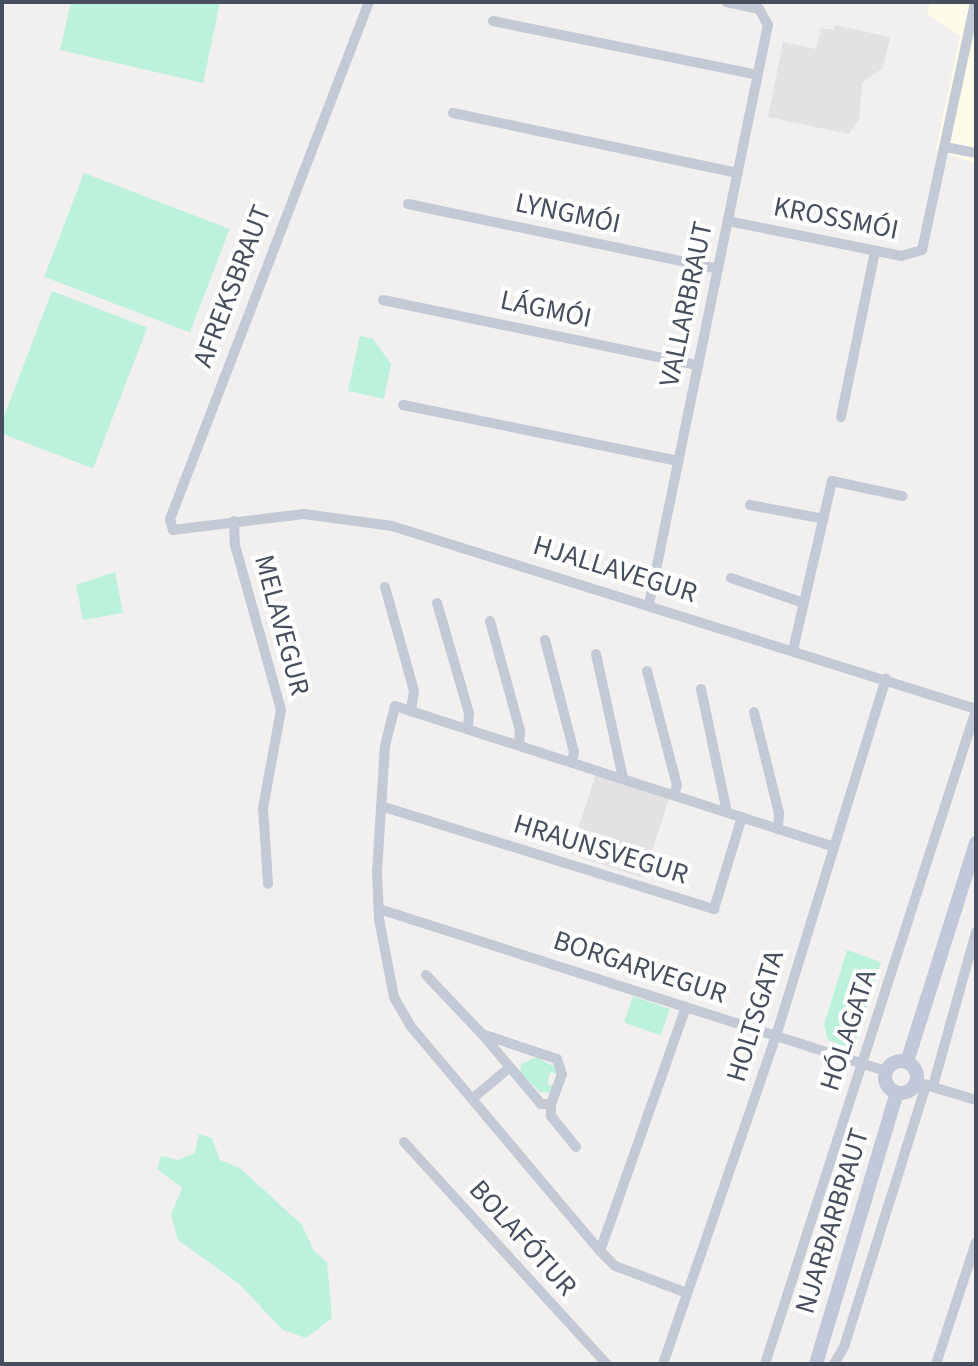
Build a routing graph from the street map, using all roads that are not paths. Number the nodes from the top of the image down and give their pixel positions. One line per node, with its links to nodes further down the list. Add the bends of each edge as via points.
1 (369, 2): 22 (street, AFREKSBRAUT, via 169,526 180,533)
2 (727, 2): 5 (street, VALLARBRAUT, via 766,15)
3 (975, 2): 7 (street, KROSSMÓI)
4 (493, 21): 5 (street)
5 (758, 75): 9 (street, VALLARBRAUT)
6 (453, 113): 9 (street)
7 (945, 147): 8 (street); 12 (street, KROSSMÓI, via 924,247 906,257)
8 (976, 153)
9 (738, 173): 11 (street, VALLARBRAUT)
10 (408, 204): 13 (street, LYNGMÓI)
11 (728, 221): 12 (street, KROSSMÓI); 13 (street, VALLARBRAUT)
12 (875, 251): 17 (street)
13 (718, 269): 15 (street, VALLARBRAUT)
14 (383, 300): 15 (street, LÁGMÓI)
15 (698, 365): 18 (street, VALLARBRAUT)
16 (403, 405): 18 (street)
17 (841, 417)
18 (678, 461): 27 (street, VALLARBRAUT)
19 (902, 496): 21 (street, via 832,481)
20 (750, 505): 21 (street)
21 (824, 519): 26 (street)
22 (234, 521): 27 (street, HJALLAVEGUR, via 304,514 392,526); 50 (street, MELAVEGUR, via 235,545 281,710 263,808)
23 (731, 578): 26 (street)
24 (385, 587): 35 (street, via 414,691)
25 (437, 603): 38 (street, via 469,713)
26 (804, 603): 30 (street)
27 (649, 604): 30 (street, HJALLAVEGUR)
28 (490, 621): 39 (street)
29 (545, 640): 40 (street)
30 (793, 650): 33 (street, HJALLAVEGUR)
31 (596, 654): 41 (street)
32 (647, 671): 42 (street, via 677,785)
33 (886, 679): 36 (street, HJALLAVEGUR); 48 (street, HOLTSGATA)
34 (701, 689): 44 (street)
35 (411, 709): 38 (street); 43 (street, via 395,706 385,746)
36 (976, 710): 58 (street, HÓLAGATA)
37 (754, 712): 46 (street, via 779,813)
38 (468, 728): 39 (street)
39 (519, 744): 40 (street)
40 (572, 761): 41 (street)
41 (623, 778): 42 (street)
42 (674, 794): 44 (street)
43 (381, 806): 45 (street, HRAUNSVEGUR, via 714,909); 51 (street)
44 (727, 812): 45 (street)
45 (742, 817): 46 (street)
46 (778, 828): 48 (street)
47 (976, 843): 49 (main road)
48 (832, 846): 56 (street, HOLTSGATA)
49 (972, 871): 57 (main road)
50 (268, 884)
51 (379, 909): 54 (street, BORGARVEGUR); 63 (street, via 394,997 410,1025)
52 (976, 932): 61 (street)
53 (426, 975): 55 (street)
54 (686, 1007): 56 (street, BORGARVEGUR); 69 (street)
55 (482, 1034): 59 (street); 65 (street, via 557,1059 562,1074)
56 (776, 1036): 58 (street, BORGARVEGUR); 70 (street, HOLTSGATA)
57 (907, 1062): 60 (main road, via 897,1061); 61 (main road)
58 (862, 1063): 60 (street, BORGARVEGUR); 73 (street, HÓLAGATA)
59 (509, 1068): 63 (street); 65 (street, via 541,1104)
60 (886, 1071): 62 (main road, via 888,1087)
61 (925, 1084): 62 (main road); 64 (street); 75 (street, via 844,1347)
62 (897, 1093): 74 (main road, NJARÐARBRAUT)
63 (473, 1098): 69 (street)
64 (976, 1100)
65 (551, 1104): 67 (street, via 551,1116)
66 (404, 1142): 71 (street, BOLAFÓTUR)
67 (576, 1147)
68 (976, 1242): 76 (street)
69 (600, 1251): 70 (street, via 615,1266)
70 (687, 1293): 72 (street, HOLTSGATA)
71 (607, 1364)
72 (663, 1364)
73 (765, 1364)
74 (816, 1364)
75 (834, 1364)
76 (936, 1364)

